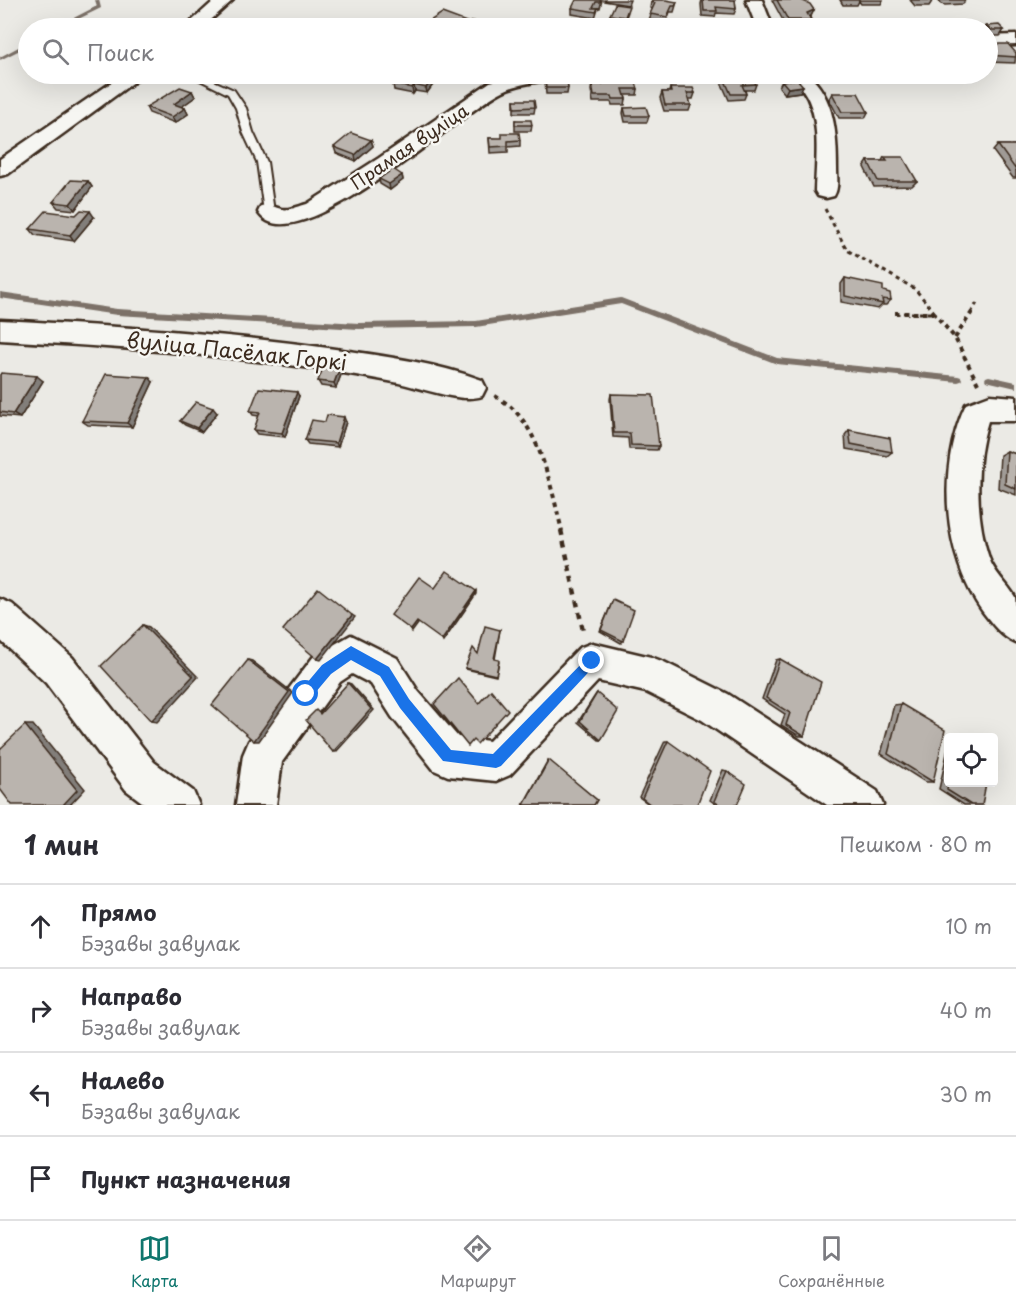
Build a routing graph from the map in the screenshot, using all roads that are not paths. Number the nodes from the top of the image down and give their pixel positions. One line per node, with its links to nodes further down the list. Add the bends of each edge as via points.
1 (225, 0): 3 (street)
2 (754, 0): 4 (street)
3 (204, 18)
4 (761, 18)
5 (998, 40): 6 (street)
6 (1016, 40)
7 (122, 84): 11 (street)
8 (214, 84): 13 (lane, via 231,92 241,108 262,162)
9 (506, 84): 13 (street, Прамая вуліца, via 497,86 315,209 296,216 278,217)
10 (809, 84): 12 (street, via 818,101 824,131)
11 (0, 169)
12 (826, 191)
13 (269, 212)
14 (0, 330): 15 (street, вуліца Пасёлак Горкі, via 158,339 275,352 387,368)
15 (472, 388)
16 (1002, 408): 18 (street, via 982,408 976,413 966,449 965,496 969,540 977,571)
17 (0, 615): 19 (street, via 59,670 140,776)
18 (1016, 626)
19 (179, 805)
20 (256, 805): 21 (street, via 263,754 327,669 351,653 384,671 405,704 448,756 496,761 592,661 651,675 715,707)
21 (863, 805)

